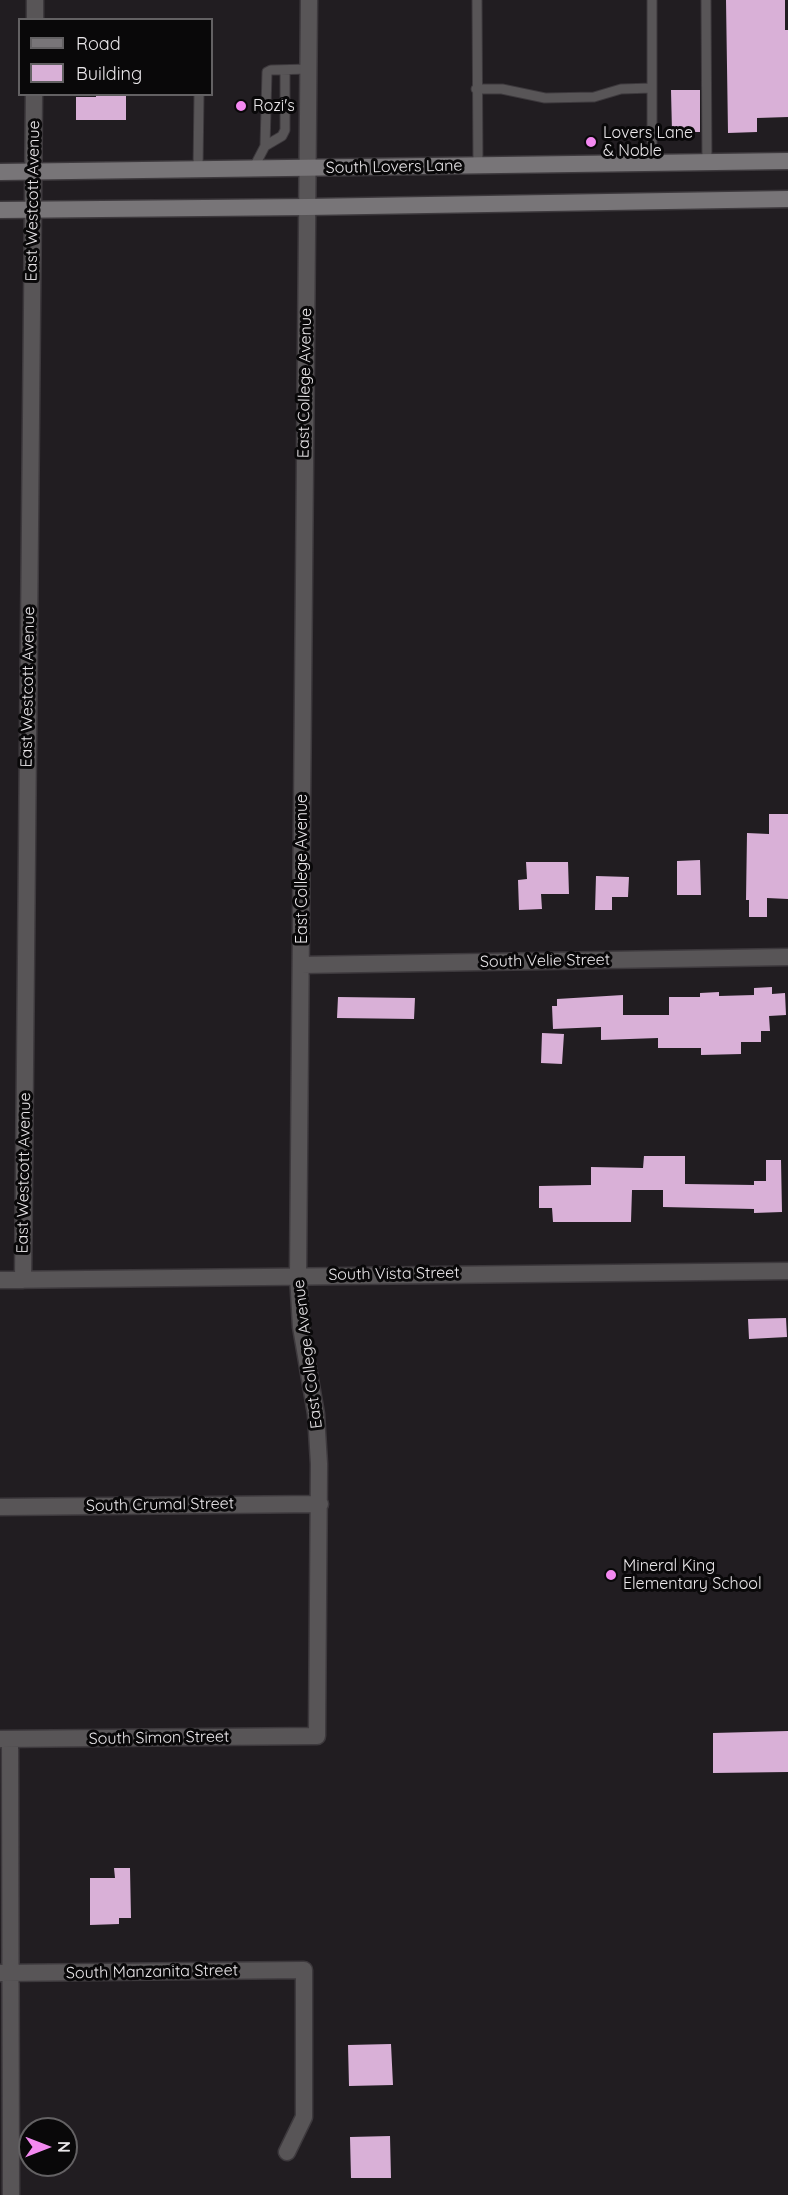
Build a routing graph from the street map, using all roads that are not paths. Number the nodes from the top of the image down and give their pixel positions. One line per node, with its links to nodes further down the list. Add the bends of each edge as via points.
1 (35, 0): 6 (street)
2 (309, 0): 7 (street, East College Avenue)
3 (477, 0): 10 (lane)
4 (652, 0): 9 (lane)
5 (706, 0): 15 (lane)
6 (35, 18)
7 (309, 69): 8 (lane); 20 (street, East College Avenue)
8 (285, 70): 13 (lane, via 285,130); 13 (lane, via 271,70 265,77)
9 (652, 88): 10 (lane, via 621,89 594,97 545,98 502,89); 16 (lane)
10 (476, 89): 17 (lane)
11 (34, 96): 22 (street, East Westcott Avenue)
12 (199, 96): 18 (lane)
13 (265, 146): 19 (lane)
14 (788, 161): 15 (main road, South Lovers Lane)
15 (707, 163): 16 (main road, South Lovers Lane)
16 (652, 164): 17 (main road, South Lovers Lane)
17 (478, 165): 20 (main road, South Lovers Lane)
18 (198, 169): 19 (main road, South Lovers Lane); 22 (main road, South Lovers Lane)
19 (253, 169): 20 (main road, South Lovers Lane)
20 (308, 169): 26 (street, East College Avenue)
21 (0, 172): 22 (main road, South Lovers Lane)
22 (33, 172): 27 (street, East Westcott Avenue)
23 (788, 191): 24 (main road)
24 (762, 199): 25 (main road); 26 (main road)
25 (788, 199)
26 (307, 207): 27 (main road); 30 (street, East College Avenue)
27 (33, 209): 28 (main road); 34 (street, East Westcott Avenue)
28 (0, 210)
29 (788, 957): 30 (street, South Velie Street)
30 (301, 965): 32 (street, East College Avenue)
31 (788, 1271): 32 (street, South Vista Street)
32 (298, 1275): 34 (street, South Vista Street); 35 (street, East College Avenue, via 301,1327 316,1414)
33 (0, 1280): 34 (street, South Vista Street)
34 (22, 1280)
35 (320, 1504): 36 (street, South Crumal Street); 37 (street, East College Avenue)
36 (0, 1507)
37 (317, 1736): 38 (street, South Simon Street)
38 (5, 1739): 39 (street)
39 (5, 1973): 40 (street, South Manzanita Street, via 304,1970 304,2116); 41 (street)
40 (287, 2152)
41 (11, 2195)

